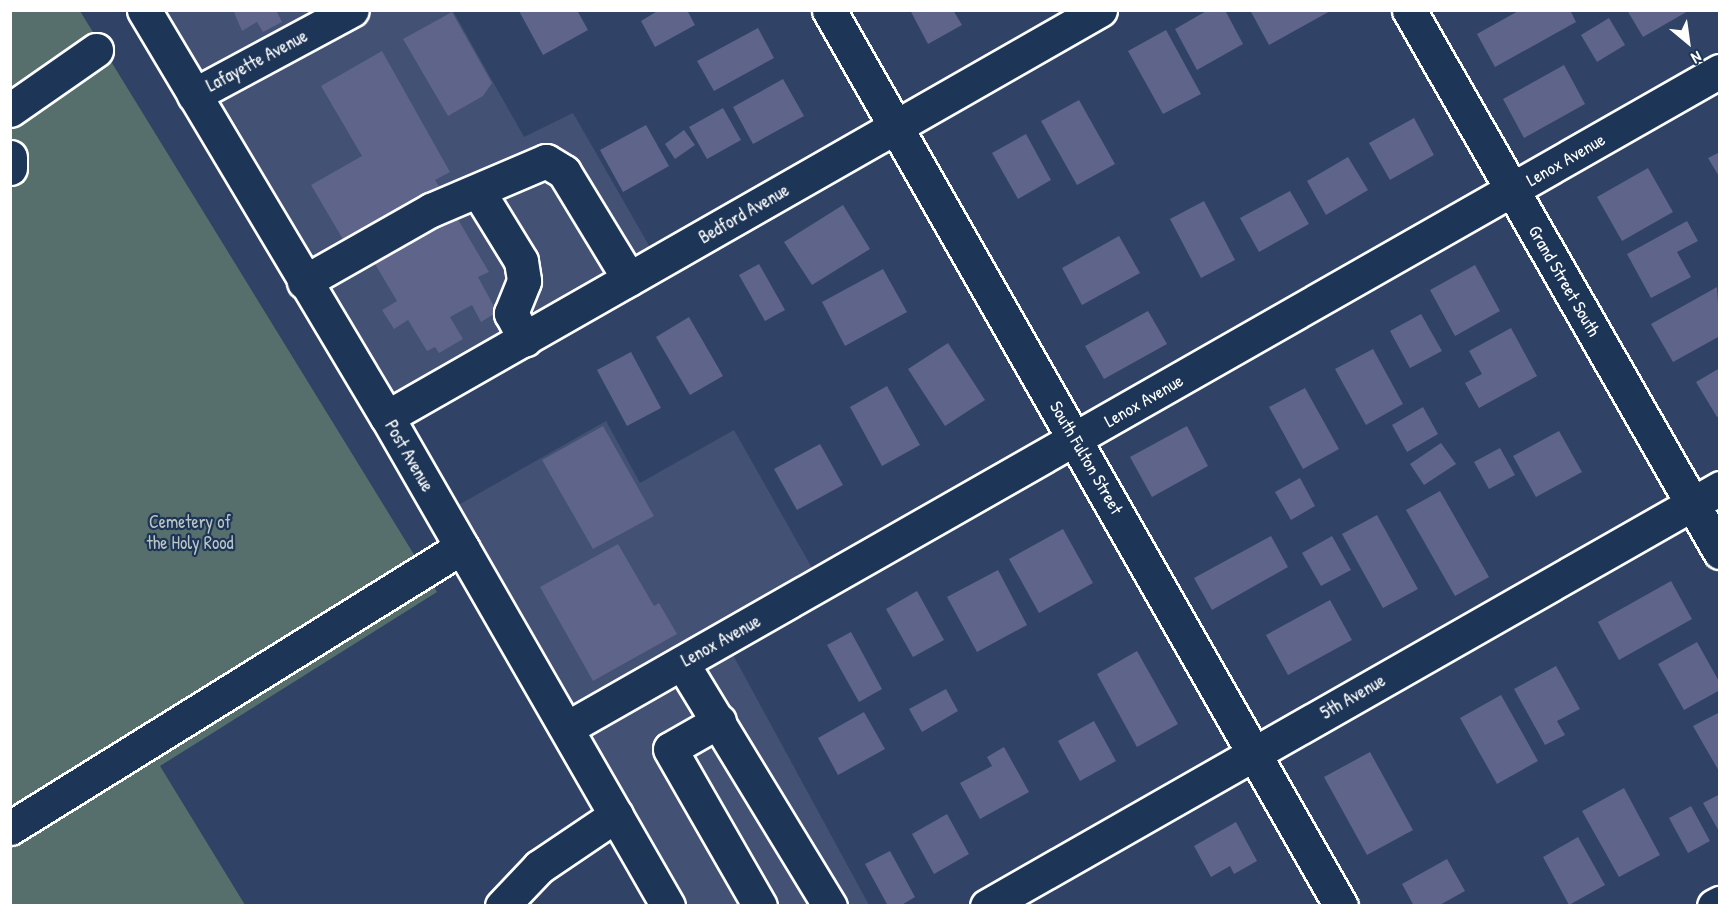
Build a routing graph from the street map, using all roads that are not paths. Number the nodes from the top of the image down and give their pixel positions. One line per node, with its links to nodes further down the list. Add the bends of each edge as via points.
1 (144, 10): 8 (street, Post Avenue)
2 (352, 10): 8 (street, Lafayette Avenue)
3 (829, 10): 10 (street, South Fulton Street)
4 (1100, 10): 10 (street, Bedford Avenue)
5 (1409, 10): 14 (street, Grand Street South)
6 (96, 50): 9 (street)
7 (1719, 70): 14 (street, Lenox Avenue)
8 (195, 95): 16 (street, Post Avenue)
9 (10, 110)
10 (896, 128): 15 (street, Bedford Avenue); 19 (street, South Fulton Street)
11 (10, 157): 12 (street)
12 (10, 168)
13 (478, 191): 15 (street, via 546,161 557,165); 16 (street, via 431,210); 17 (street, via 521,261 524,281 511,313)
14 (1512, 191): 19 (street, Lenox Avenue); 21 (street, Grand Street South)
15 (629, 279): 17 (street, Bedford Avenue)
16 (304, 282): 18 (street, Post Avenue)
17 (525, 339): 18 (street, Bedford Avenue)
18 (387, 417): 22 (street, Post Avenue)
19 (1076, 440): 24 (street, Lenox Avenue); 27 (street, South Fulton Street)
20 (1719, 488): 21 (street, 5th Avenue)
21 (1692, 504): 23 (street, Grand Street South); 27 (street, 5th Avenue)
22 (462, 547): 26 (street, Post Avenue); 29 (street)
23 (1719, 552)
24 (682, 663): 25 (street); 26 (street, Lenox Avenue)
25 (719, 722): 33 (street, via 670,749); 34 (street)
26 (567, 728): 28 (street, Post Avenue)
27 (1254, 753): 35 (street, 5th Avenue); 36 (street, South Fulton Street)
28 (616, 814): 31 (street, via 539,867); 32 (street, Post Avenue)
29 (10, 828)
30 (1719, 903): 37 (street)
31 (502, 906)
32 (668, 906)
33 (760, 906)
34 (830, 906)
35 (987, 906)
36 (1341, 906)
37 (1714, 906)

